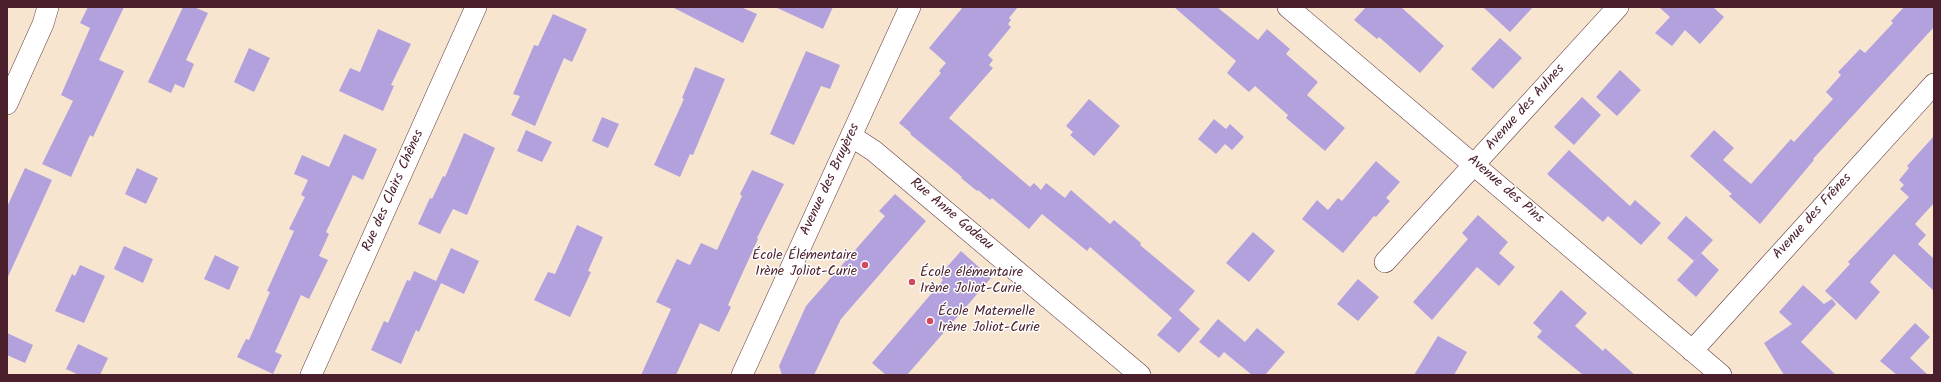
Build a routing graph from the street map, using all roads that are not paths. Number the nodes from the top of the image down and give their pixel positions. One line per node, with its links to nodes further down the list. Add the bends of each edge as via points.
1 (48, 7): 7 (street, via 43,24)
2 (476, 7): 12 (street, Rue des Clairs Chênes)
3 (910, 7): 8 (street, Avenue des Bruyères)
4 (1288, 7): 9 (street, Avenue des Pins)
5 (1618, 7): 9 (street, Avenue des Aulnes)
6 (1934, 84): 11 (street, Avenue des Frênes)
7 (7, 104)
8 (851, 136): 13 (street, Avenue des Bruyères); 14 (street, Rue Anne Godeau, via 874,151)
9 (1475, 164): 10 (street, Avenue des Aulnes); 11 (street, Avenue des Pins)
10 (1384, 262)
11 (1692, 350): 15 (street, Avenue des Pins)
12 (311, 375)
13 (742, 375)
14 (1140, 375)
15 (1721, 375)

